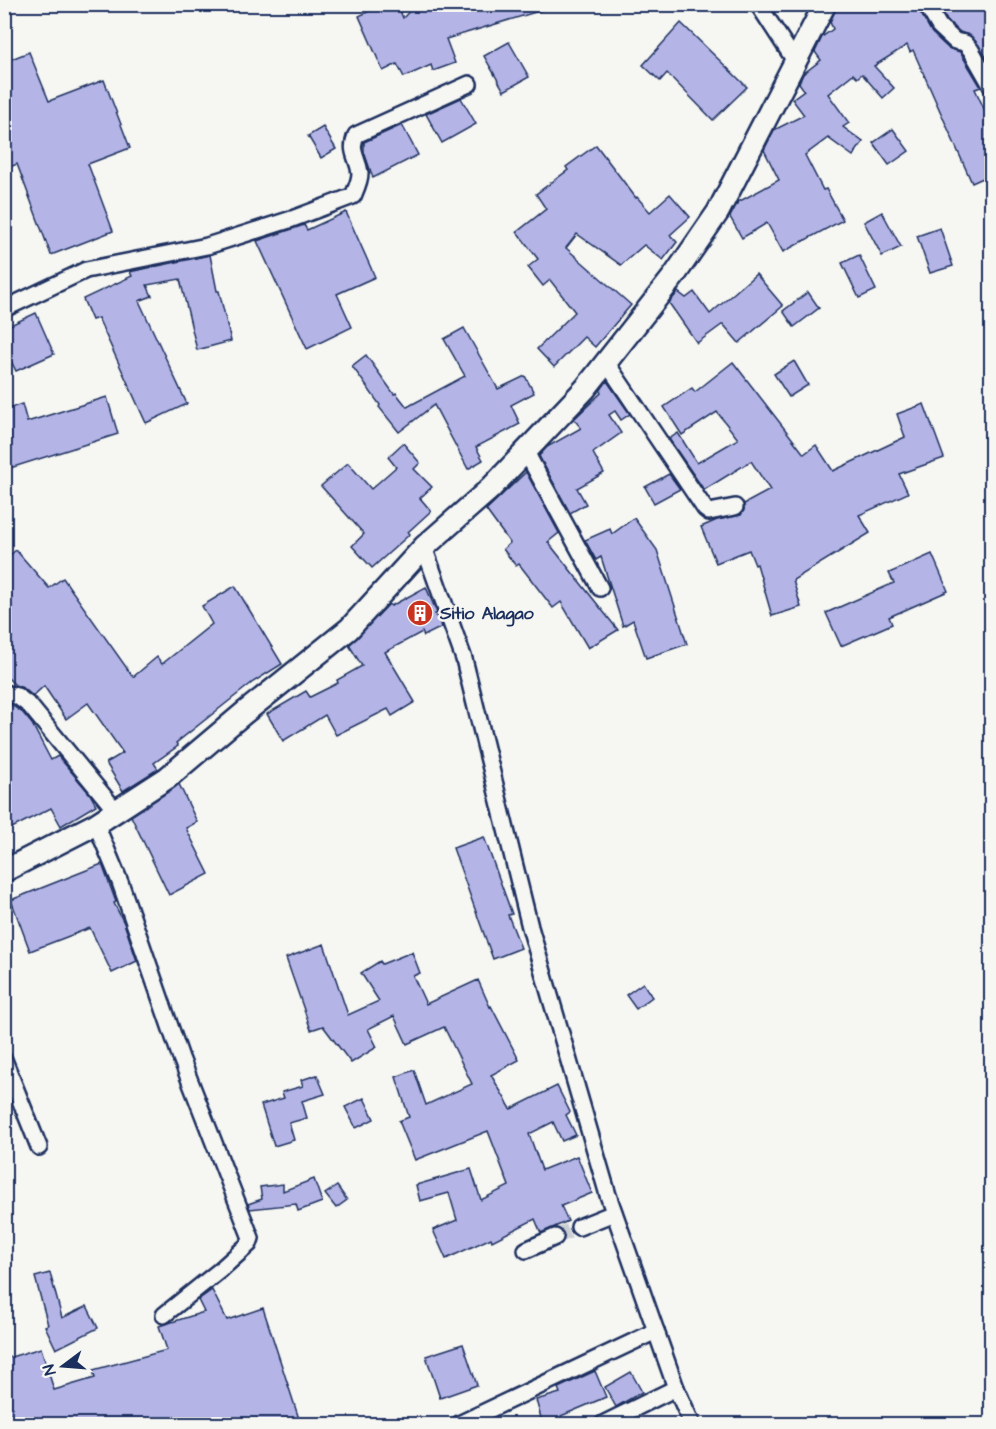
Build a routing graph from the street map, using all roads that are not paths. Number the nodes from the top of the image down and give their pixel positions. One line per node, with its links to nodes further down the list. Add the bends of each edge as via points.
1 (758, 4): 4 (street)
2 (825, 4): 4 (street)
3 (926, 4): 6 (street, via 939,26 971,50)
4 (795, 60): 8 (street, via 718,212 674,276)
5 (469, 84): 7 (street, via 356,135 352,144 360,174 353,196 207,246 86,270)
6 (992, 87)
7 (4, 309)
8 (606, 362): 9 (street); 10 (street, via 705,509 709,512)
9 (526, 452): 11 (street); 12 (street)
10 (735, 507)
11 (424, 547): 14 (street, via 349,629 167,778); 19 (street, via 464,659 530,927)
12 (600, 588)
13 (4, 693): 14 (street, via 17,696 30,706)
14 (116, 812): 15 (street)
15 (96, 824): 16 (street); 23 (street, via 251,1238 219,1271)
16 (4, 871)
17 (4, 1060): 18 (street)
18 (39, 1147)
19 (614, 1213): 20 (street); 24 (street)
20 (579, 1227)
21 (555, 1236): 22 (street)
22 (526, 1250)
23 (164, 1315)
24 (656, 1331): 25 (street); 26 (street)
25 (676, 1388): 27 (street); 28 (street)
26 (459, 1425)
27 (603, 1425)
28 (692, 1425)

